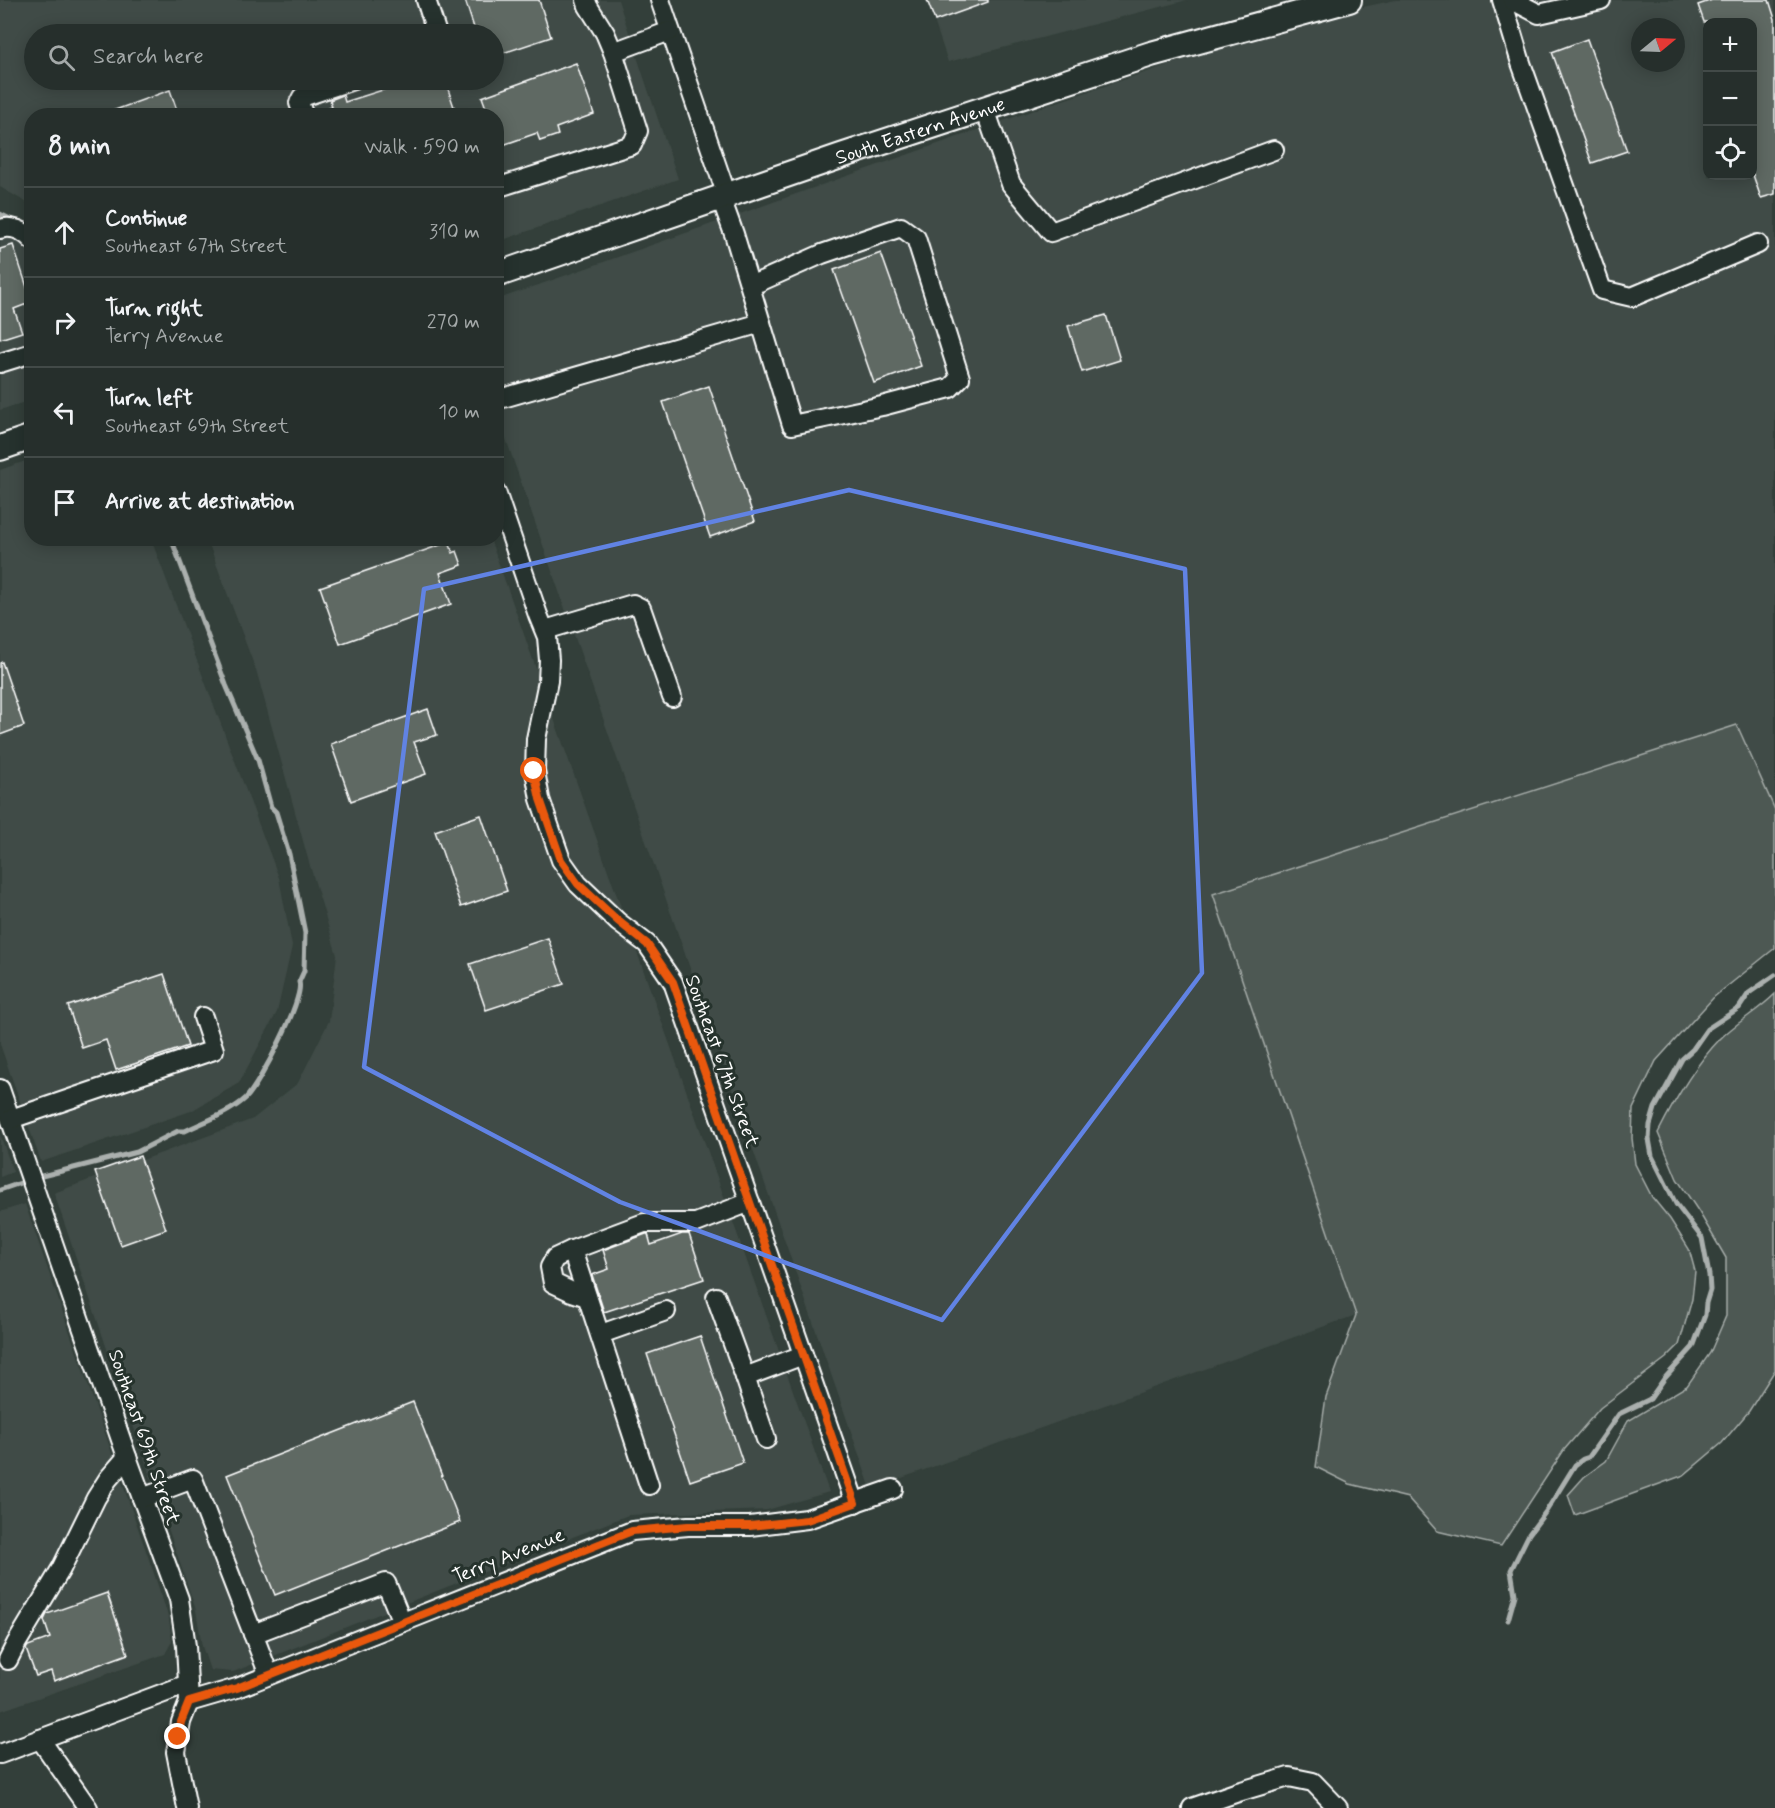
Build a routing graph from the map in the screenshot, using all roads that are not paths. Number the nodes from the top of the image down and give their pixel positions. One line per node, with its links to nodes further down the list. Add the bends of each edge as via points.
1 (426, 0): 8 (street)
2 (586, 0): 10 (street)
3 (660, 0): 9 (street)
4 (1502, 0): 19 (street, via 1602,290 1632,297)
5 (1512, 0): 6 (street, via 1539,14)
6 (1601, 0)
7 (1343, 1): 13 (main road, South Eastern Avenue, via 1151,54)
8 (434, 24)
9 (670, 31): 10 (street); 16 (street)
10 (613, 52): 15 (street, via 638,131 632,145)
11 (323, 90): 12 (street, via 302,97)
12 (301, 108)
13 (985, 108): 14 (street, via 1011,184 1052,232); 16 (main road, South Eastern Avenue)
14 (1274, 150)
15 (504, 185)
16 (724, 197): 20 (main road, South Eastern Avenue); 21 (street)
17 (0, 229): 18 (street, via 7,227)
18 (24, 233)
19 (1758, 244)
20 (504, 272)
21 (750, 286): 22 (street); 22 (street, via 822,254 901,227 916,238 960,378 950,388 792,425)
22 (761, 323): 25 (street)
23 (24, 356): 24 (street)
24 (0, 363)
25 (504, 398)
26 (24, 440): 27 (main road)
27 (0, 448)
28 (504, 514): 29 (street, Southeast 67th Street)
29 (544, 630): 30 (street, via 633,604 641,608); 34 (street, Southeast 67th Street, via 548,681 534,771 561,860 578,884 647,944 673,982)
30 (672, 697)
31 (203, 1017): 33 (street, via 214,1050)
32 (0, 1089): 33 (street, Southeast 69th Street)
33 (8, 1129): 43 (street, Southeast 69th Street)
34 (750, 1202): 35 (street, via 696,1223 644,1223); 40 (street, Southeast 67th Street)
35 (572, 1251): 36 (street); 36 (street, via 555,1258 550,1267 554,1283)
36 (587, 1297): 39 (street)
37 (716, 1297): 41 (street)
38 (666, 1311): 39 (street)
39 (601, 1334): 44 (street)
40 (803, 1355): 41 (street); 47 (street, Southeast 67th Street)
41 (745, 1377): 42 (street)
42 (766, 1439)
43 (127, 1457): 46 (street, Southeast 69th Street); 50 (street, via 102,1489)
44 (649, 1485)
45 (893, 1489): 47 (street, Terry Avenue)
46 (141, 1498): 49 (street, via 193,1479); 52 (street, Southeast 69th Street, via 179,1599)
47 (855, 1503): 48 (street, Terry Avenue, via 807,1520 632,1531)
48 (402, 1622): 49 (street, via 386,1583); 51 (street, Terry Avenue)
49 (253, 1634): 51 (street)
50 (9, 1660)
51 (269, 1675): 53 (street, Terry Avenue)
52 (188, 1684): 53 (street, Southeast 69th Street); 54 (street)
53 (189, 1702): 57 (street, Southeast 69th Street, via 176,1752)
54 (40, 1739): 55 (street); 56 (street)
55 (0, 1754)
56 (88, 1808)
57 (187, 1808)
58 (1192, 1808): 59 (street, via 1289,1777 1313,1782)
59 (1338, 1808)

